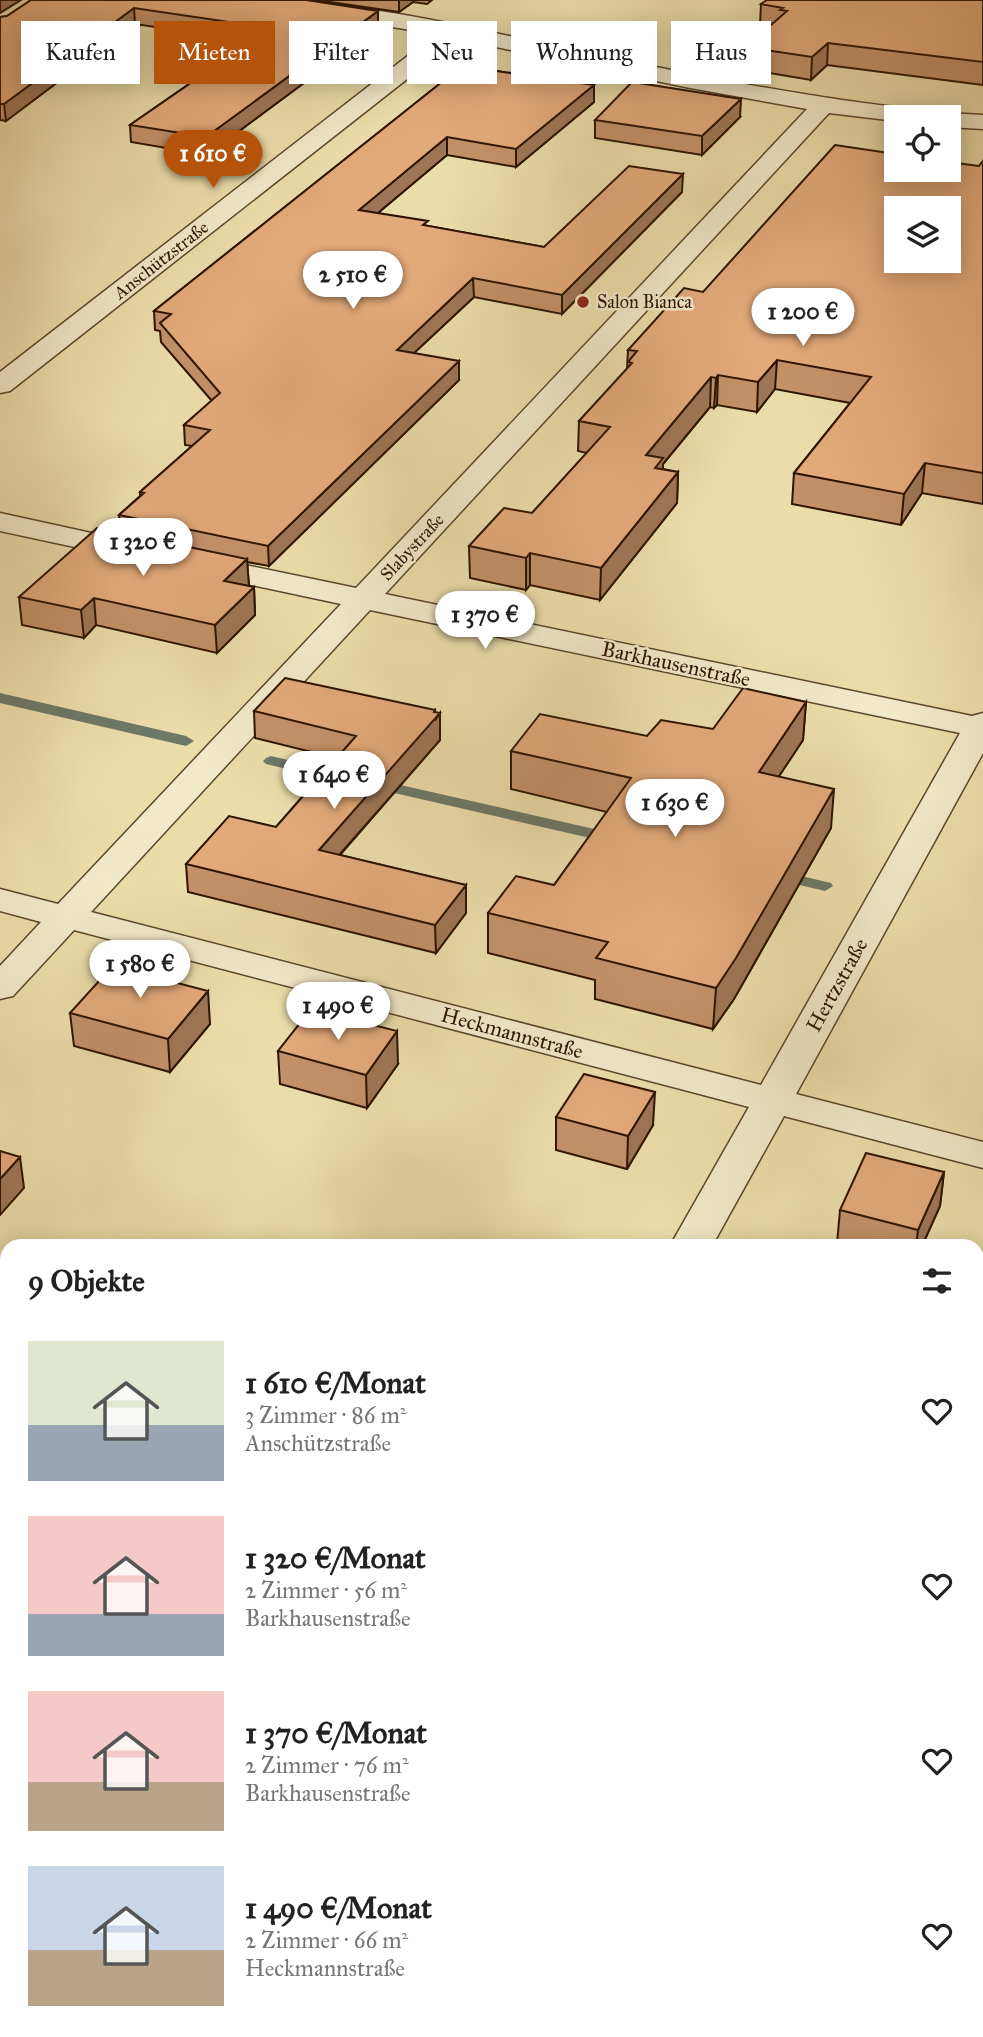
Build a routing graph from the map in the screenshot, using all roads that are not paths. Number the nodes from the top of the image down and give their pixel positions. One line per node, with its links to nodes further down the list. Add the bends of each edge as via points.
1 (259, 0): 2 (street)
2 (345, 5): 3 (street)
3 (410, 21)
4 (497, 41): 6 (street)
5 (407, 69): 10 (street, Anschützstraße)
6 (823, 106): 7 (street); 12 (street, Slabystraße)
7 (884, 113)
8 (961, 121): 9 (street)
9 (983, 122)
10 (0, 385)
11 (0, 522): 12 (street, Barkhausenstraße)
12 (363, 599): 13 (street, Barkhausenstraße); 15 (street, Slabystraße)
13 (982, 726): 17 (street, Hertzstraße)
14 (0, 900): 15 (street, Heckmannstraße)
15 (65, 916): 16 (street, Slabystraße); 17 (street, Heckmannstraße)
16 (0, 988)
17 (772, 1101): 18 (street, Heckmannstraße); 19 (street, Hertzstraße)
18 (983, 1155)
19 (695, 1239)

